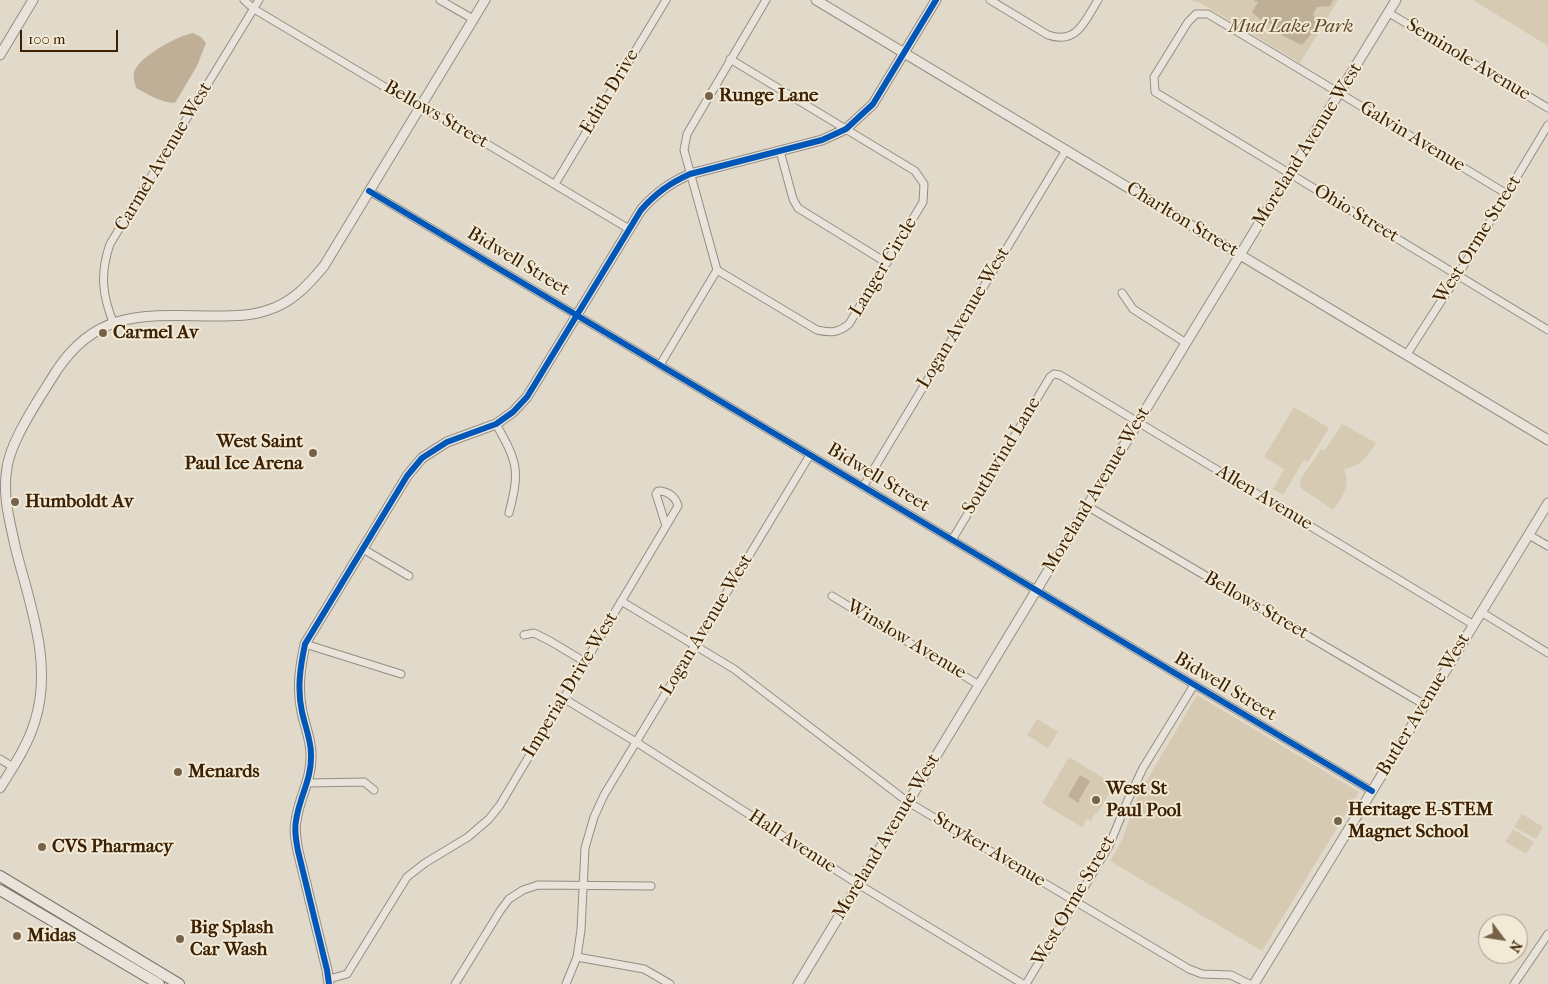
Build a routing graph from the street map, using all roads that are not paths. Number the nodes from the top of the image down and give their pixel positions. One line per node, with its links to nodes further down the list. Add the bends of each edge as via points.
1 (33, 0): 18 (street)
2 (244, 0): 13 (street, Bellows Street)
3 (259, 0): 13 (street, Carmel Avenue West)
4 (440, 0): 15 (street)
5 (485, 0): 15 (street)
6 (666, 0): 29 (street, Edith Drive)
7 (766, 0): 19 (street)
8 (816, 0): 17 (street, Charlton Street)
9 (936, 0): 17 (street)
10 (990, 0): 11 (street, via 1056,38 1069,37 1078,31)
11 (1098, 0)
12 (1396, 0): 14 (street, Moreland Avenue West)
13 (254, 9): 21 (street, Bellows Street); 39 (street, Carmel Avenue West, via 110,244 103,285 105,303)
14 (1389, 13): 20 (street, Moreland Avenue West); 22 (street, Seminole Avenue)
15 (473, 19): 21 (street)
16 (1188, 22): 20 (street, Galvin Avenue, via 1196,14 1208,14); 28 (street, Ohio Street, via 1154,77 1156,92)
17 (904, 52): 24 (street, via 873,104); 25 (street, Charlton Street)
18 (0, 55)
19 (730, 59): 24 (street, Langer Circle); 27 (street, via 687,134 684,150)
20 (1339, 94): 28 (street, Moreland Avenue West); 31 (street, Galvin Avenue)
21 (420, 108): 29 (street, Bellows Street, via 447,120); 30 (street)
22 (1548, 108)
23 (1548, 125): 31 (street, West Orme Street)
24 (846, 129): 26 (street, via 822,140); 34 (street, Langer Circle, via 915,170 924,184 923,202)
25 (1066, 150): 33 (street, Charlton Street); 49 (street, Logan Avenue West)
26 (780, 151): 27 (street); 34 (street, via 798,208)
27 (690, 174): 32 (street, via 654,195); 35 (street)
28 (1290, 174): 33 (street, Moreland Avenue West); 36 (street, Ohio Street)
29 (555, 184): 32 (street, Bellows Street)
30 (369, 191): 38 (street, Bidwell Street); 39 (street, via 312,282 270,310 238,316 148,316)
31 (1507, 194): 36 (street, West Orme Street)
32 (629, 229): 38 (street)
33 (1240, 255): 41 (street, Moreland Avenue West); 42 (street, Charlton Street)
34 (887, 263): 35 (street, Langer Circle, via 849,324 841,331 831,333 817,330)
35 (717, 270): 43 (street)
36 (1458, 275): 40 (street, Ohio Street); 42 (street, West Orme Street)
37 (1122, 293): 41 (street, via 1133,309)
38 (577, 315): 43 (street, Bidwell Street); 46 (street, via 527,397)
39 (113, 322): 50 (street, via 83,340 57,370 14,444)
40 (1548, 330)
41 (1186, 343): 45 (street, Moreland Avenue West)
42 (1407, 354): 47 (street, Charlton Street)
43 (660, 365): 48 (street, Bidwell Street)
44 (1054, 374): 45 (street, Allen Avenue); 56 (street, Southwind Lane)
45 (1138, 422): 52 (street, Moreland Avenue West); 64 (street, Allen Avenue)
46 (496, 424): 53 (street, via 511,450 516,468 516,488); 58 (street, via 447,442 422,458 407,476)
47 (1548, 440)
48 (810, 455): 49 (street, Bidwell Street); 67 (street, Logan Avenue West)
49 (863, 487): 56 (street, Bidwell Street)
50 (2, 491): 77 (street, via 39,644 42,670 36,721)
51 (1548, 503): 55 (street, Butler Avenue West)
52 (1087, 506): 60 (street, Moreland Avenue West); 74 (street, Bellows Street)
53 (509, 513)
54 (666, 526): 54 (street, Imperial Drive West, via 678,506 677,500 658,491 656,494); 62 (street, Imperial Drive West)
55 (1528, 535): 57 (street); 63 (street, Butler Avenue West)
56 (952, 540): 60 (street, Bidwell Street)
57 (1548, 546)
58 (363, 548): 59 (street); 66 (street)
59 (409, 576)
60 (1036, 591): 71 (street, Moreland Avenue West); 72 (street, Bidwell Street)
61 (832, 596): 71 (street, Winslow Avenue)
62 (621, 601): 67 (street, Stryker Avenue); 69 (street, Imperial Drive West)
63 (1481, 612): 64 (street, Butler Avenue West); 68 (street)
64 (1474, 625): 74 (street, Butler Avenue West)
65 (524, 635): 69 (street, via 534,633)
66 (305, 644): 70 (street); 78 (street, via 298,687 311,753)
67 (695, 645): 75 (street, Logan Avenue West); 82 (street, Stryker Avenue, via 734,669)
68 (1548, 653)
69 (585, 662): 73 (street, Imperial Drive West)
70 (401, 674)
71 (979, 685): 82 (street, Moreland Avenue West)
72 (1194, 685): 81 (street, Bidwell Street); 88 (street, West Orme Street, via 1143,768 1109,846)
73 (563, 698): 75 (street, Hall Avenue); 93 (street, Imperial Drive West, via 489,819 468,837 407,877 347,974)
74 (1425, 705): 81 (street, Butler Avenue West)
75 (636, 742): 84 (street, Hall Avenue); 85 (street, Logan Avenue West, via 594,817 585,848)
76 (0, 759): 77 (street)
77 (13, 767): 79 (street)
78 (308, 783): 80 (street, via 364,782); 93 (street, via 299,807 295,835)
79 (0, 788)
80 (374, 790)
81 (1372, 791): 102 (street, Butler Avenue West)
82 (908, 802): 84 (street, Moreland Avenue West); 88 (street, Stryker Avenue)
83 (0, 876): 90 (main road)
84 (858, 884): 94 (street, Moreland Avenue West); 100 (street, Hall Avenue)
85 (582, 885): 86 (street); 92 (street, Logan Avenue West); 97 (street, via 538,885 509,899)
86 (651, 886)
87 (0, 890): 91 (main road)
88 (1076, 902): 100 (street, West Orme Street); 101 (street, Stryker Avenue, via 1188,970 1231,975)
89 (1548, 934): 103 (street)
90 (120, 948): 91 (main road, via 116,952); 96 (main road)
91 (106, 952): 95 (main road)
92 (577, 956): 98 (street, Logan Avenue West); 99 (street, via 644,969)
93 (329, 981)
94 (798, 983)
95 (159, 984)
96 (179, 984)
97 (455, 984)
98 (566, 984)
99 (670, 984)
100 (1024, 984)
101 (1249, 984)
102 (1254, 984)
103 (1514, 984)

